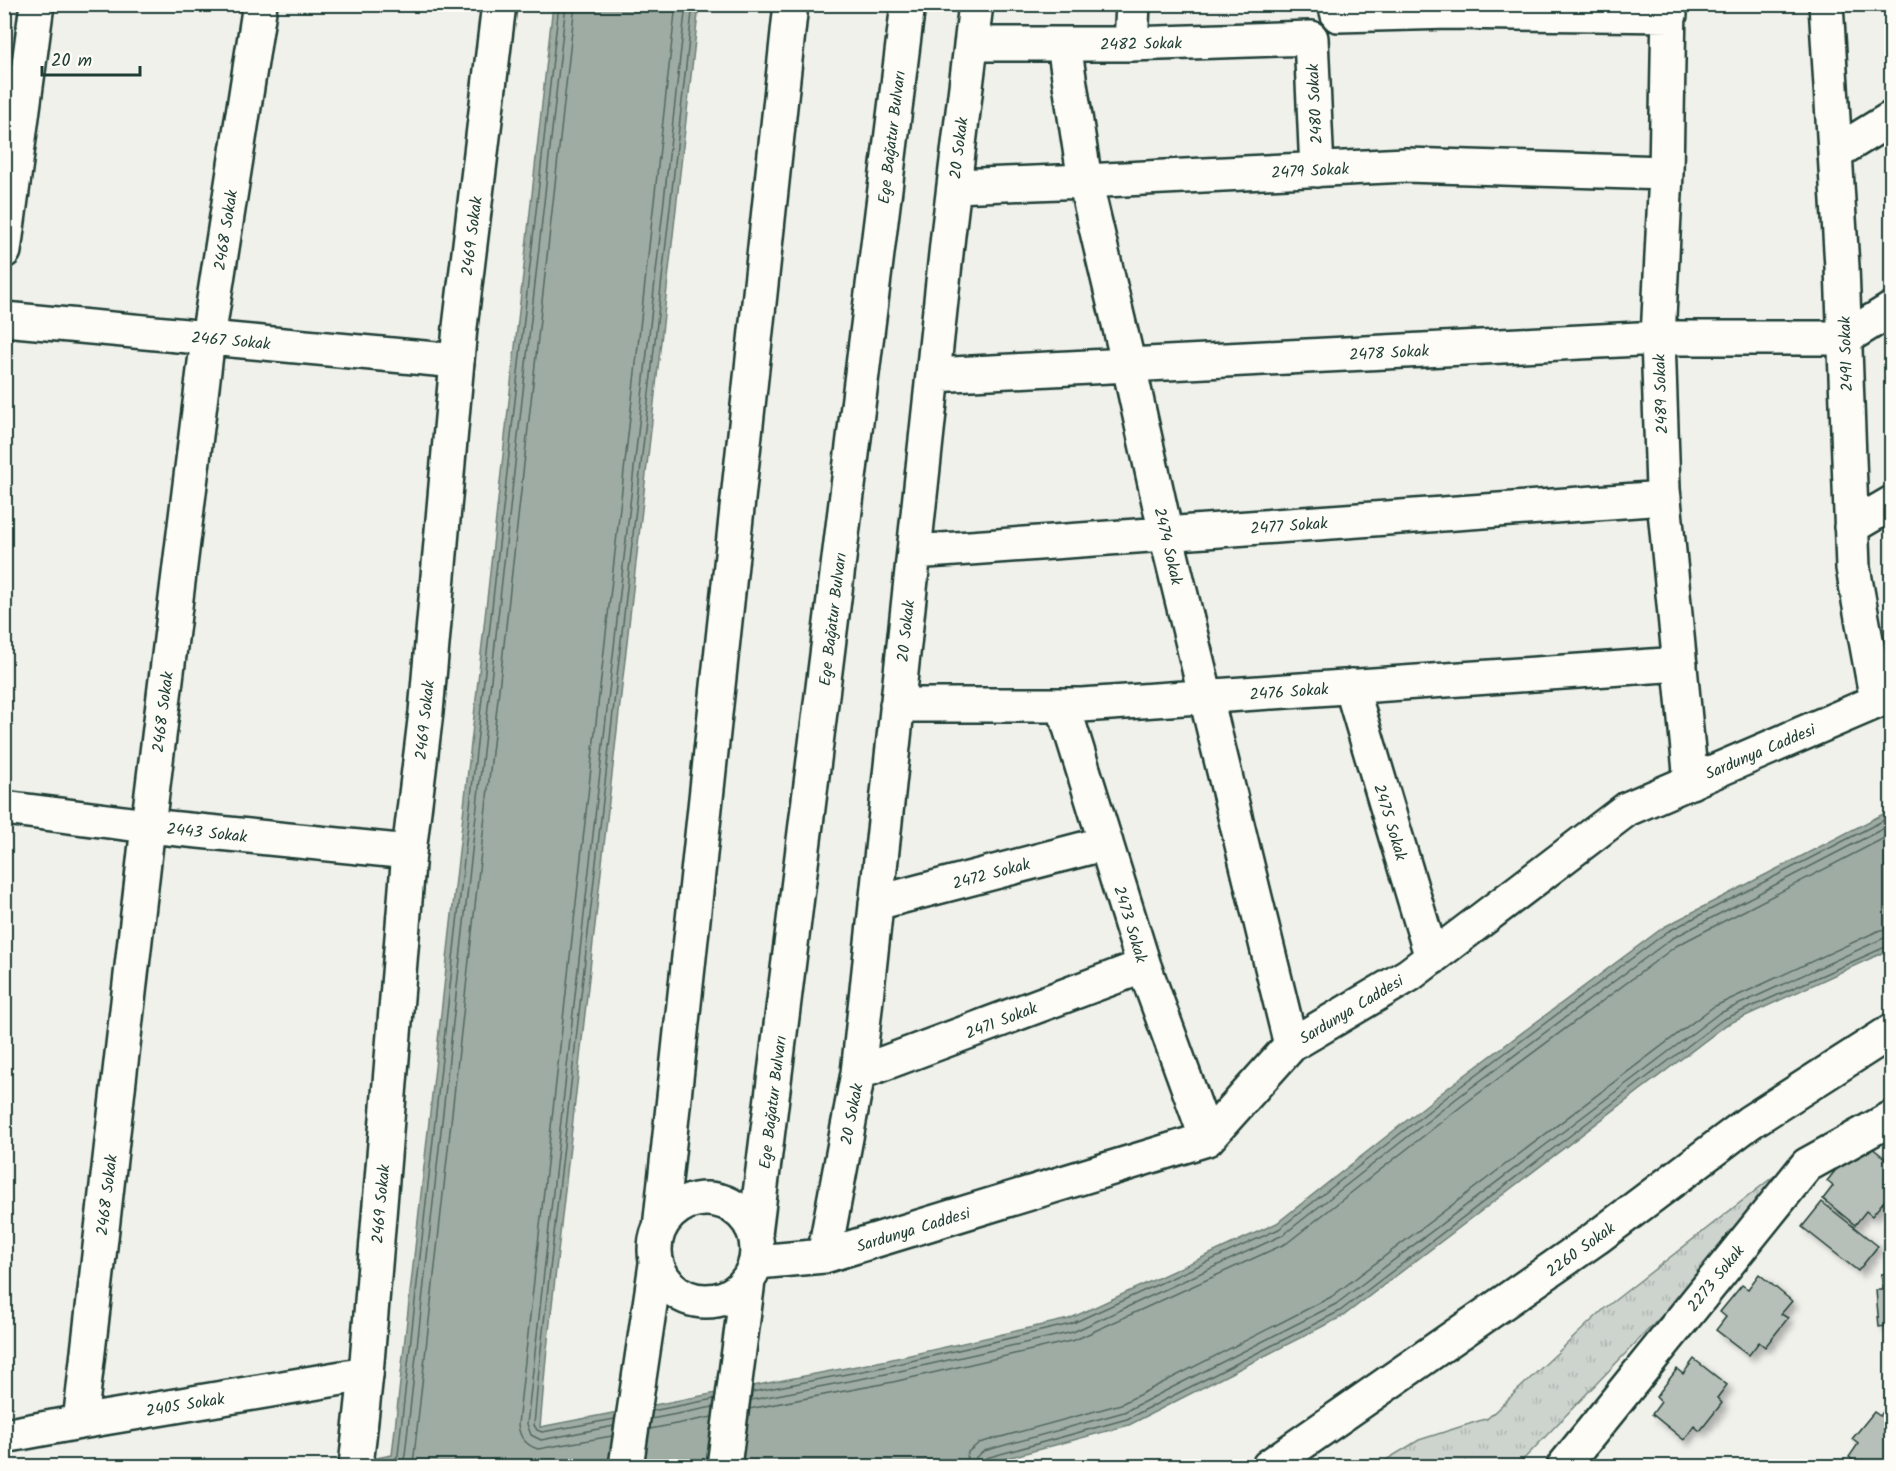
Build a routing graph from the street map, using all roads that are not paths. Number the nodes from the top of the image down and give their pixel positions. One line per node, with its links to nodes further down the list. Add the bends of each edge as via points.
1 (37, 4): 22 (street)
2 (260, 4): 25 (street, 2468 Sokak)
3 (499, 4): 28 (street, 2469 Sokak)
4 (791, 4): 55 (street)
5 (908, 4): 57 (street, Ege Bağatur Bulvarı)
6 (976, 4): 13 (street, 20 Sokak)
7 (1133, 4): 14 (street)
8 (1826, 4): 17 (street, 2491 Sokak)
9 (1450, 8): 10 (street); 11 (street)
10 (1337, 10)
11 (1669, 10): 19 (street, 2489 Sokak)
12 (1311, 38): 14 (street, 2482 Sokak); 18 (street, 2480 Sokak)
13 (971, 44): 15 (street, 2482 Sokak); 21 (street, 20 Sokak)
14 (1131, 44): 15 (street, 2482 Sokak)
15 (1064, 45): 20 (street, 2474 Sokak)
16 (1892, 118): 17 (street)
17 (1835, 153): 27 (street, 2491 Sokak)
18 (1317, 170): 19 (street, 2479 Sokak, via 1406,165); 20 (street, 2479 Sokak)
19 (1666, 173): 26 (street, 2489 Sokak)
20 (1085, 181): 21 (street, 2479 Sokak); 29 (street, 2474 Sokak)
21 (954, 186): 30 (street, 20 Sokak)
22 (4, 251)
23 (1892, 309): 27 (street)
24 (4, 319): 25 (street, 2467 Sokak)
25 (208, 338): 28 (street, 2467 Sokak); 44 (street, 2468 Sokak)
26 (1658, 338): 27 (street, 2478 Sokak); 29 (street, 2478 Sokak); 31 (street, 2489 Sokak)
27 (1845, 338): 33 (street, 2491 Sokak)
28 (457, 361): 46 (street, 2469 Sokak)
29 (1129, 366): 30 (street, 2478 Sokak); 34 (street, 2474 Sokak)
30 (933, 375): 35 (street, 20 Sokak)
31 (1664, 498): 34 (street, 2477 Sokak); 36 (street, 2489 Sokak)
32 (1892, 502): 33 (street)
33 (1851, 527): 39 (street, 2491 Sokak, via 1853,568)
34 (1166, 534): 35 (street, 2477 Sokak); 38 (street, 2474 Sokak)
35 (914, 552): 40 (street, 20 Sokak)
36 (1680, 664): 37 (street, 2476 Sokak); 42 (street, 2489 Sokak)
37 (1351, 686): 38 (street, 2476 Sokak); 48 (street, 2475 Sokak)
38 (1206, 696): 41 (street, 2476 Sokak); 51 (street, 2474 Sokak)
39 (1884, 698): 42 (street, Sardunya Caddesi)
40 (897, 705): 41 (street, 2476 Sokak); 47 (street, 20 Sokak)
41 (1063, 705): 45 (street, 2473 Sokak)
42 (1691, 782): 48 (street, Sardunya Caddesi, via 1627,809)
43 (4, 808): 44 (street, 2443 Sokak)
44 (148, 826): 46 (street, 2443 Sokak); 60 (street, 2468 Sokak)
45 (1106, 843): 47 (street, 2472 Sokak); 49 (street, 2473 Sokak)
46 (410, 852): 59 (street, 2469 Sokak)
47 (876, 903): 52 (street, 20 Sokak)
48 (1432, 958): 51 (street, Sardunya Caddesi)
49 (1144, 966): 52 (street, 2471 Sokak); 54 (street, 2473 Sokak)
50 (1892, 1031): 65 (street, 2260 Sokak, via 1750,1122 1596,1238)
51 (1291, 1045): 54 (street, Sardunya Caddesi)
52 (858, 1073): 56 (street, 20 Sokak)
53 (1892, 1118): 66 (street, 2273 Sokak, via 1807,1166)
54 (1208, 1139): 56 (street, Sardunya Caddesi)
55 (660, 1228): 57 (street, via 684,1204 701,1199 718,1201 734,1207 747,1219); 58 (street, via 655,1245)
56 (824, 1256): 57 (street, Sardunya Caddesi)
57 (753, 1259): 58 (street, via 736,1292 721,1300 705,1302 674,1291); 64 (street, Ege Bağatur Bulvarı)
58 (656, 1264): 63 (street)
59 (366, 1374): 60 (street, 2405 Sokak); 62 (street, 2469 Sokak)
60 (80, 1422): 61 (street, 2405 Sokak)
61 (4, 1436)
62 (357, 1451)
63 (626, 1467)
64 (724, 1467)
65 (1269, 1467)
66 (1564, 1467)

